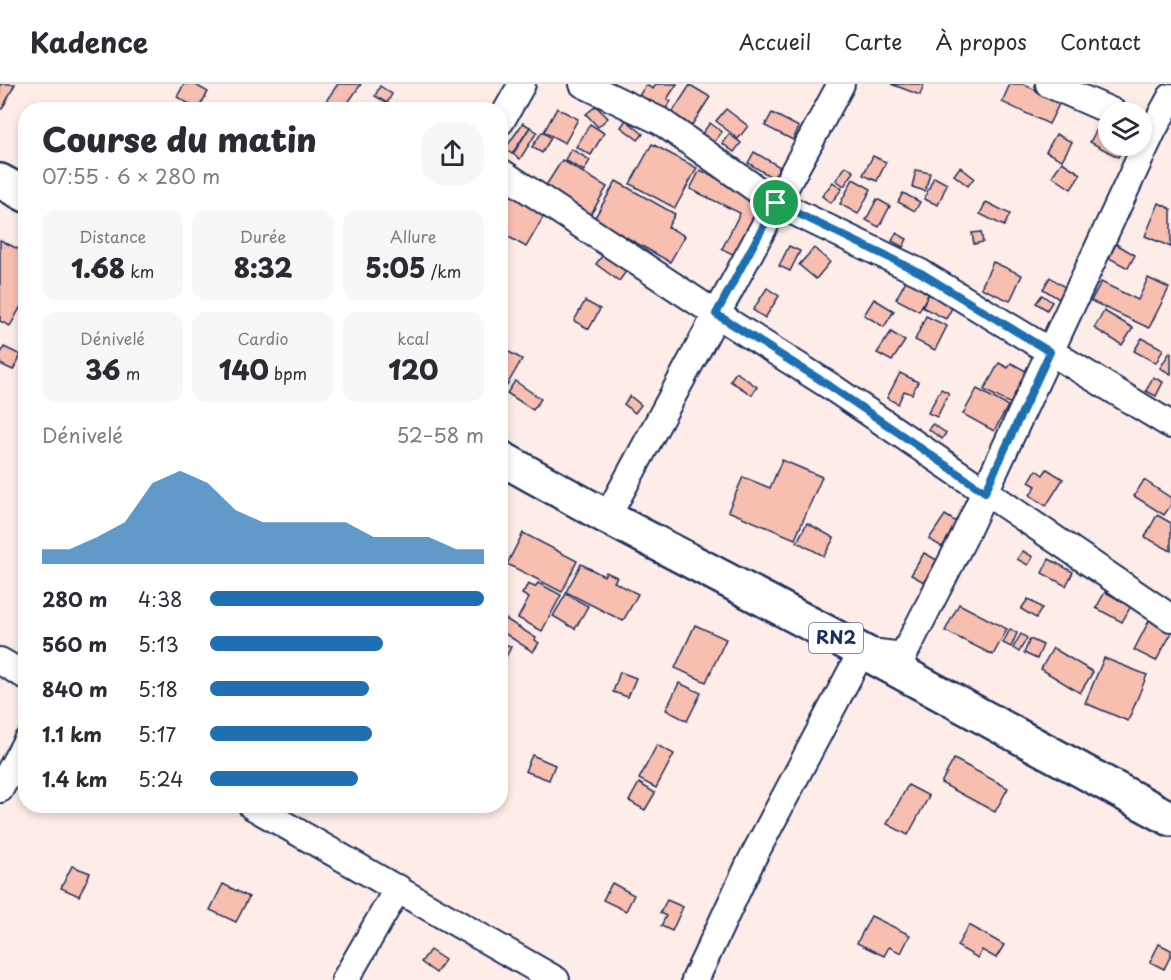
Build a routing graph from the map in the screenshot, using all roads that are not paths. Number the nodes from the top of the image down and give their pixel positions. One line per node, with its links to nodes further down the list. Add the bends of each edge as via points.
1 (522, 84): 7 (street)
2 (583, 84): 12 (street, via 660,121)
3 (841, 84): 12 (street)
4 (1049, 84): 6 (street)
5 (1171, 97): 8 (street)
6 (1098, 105)
7 (508, 109)
8 (1155, 131): 14 (street)
9 (508, 177): 13 (street)
10 (0, 181): 11 (highway)
11 (18, 191)
12 (776, 203): 13 (street); 14 (street, via 921,273)
13 (716, 314): 17 (street); 18 (street)
14 (1050, 352): 15 (street); 17 (street)
15 (1171, 425)
16 (508, 462): 18 (highway, RN2)
17 (985, 492): 19 (street); 20 (street, via 903,656)
18 (607, 517): 20 (highway, RN2)
19 (1171, 618)
20 (862, 651): 26 (highway, RN2); 30 (street, via 751,861)
21 (0, 661): 22 (street)
22 (18, 671)
23 (18, 756): 24 (street)
24 (0, 789)
25 (264, 813): 27 (street)
26 (1171, 819)
27 (398, 888): 28 (street); 29 (street)
28 (345, 980)
29 (556, 980)
30 (695, 980)

